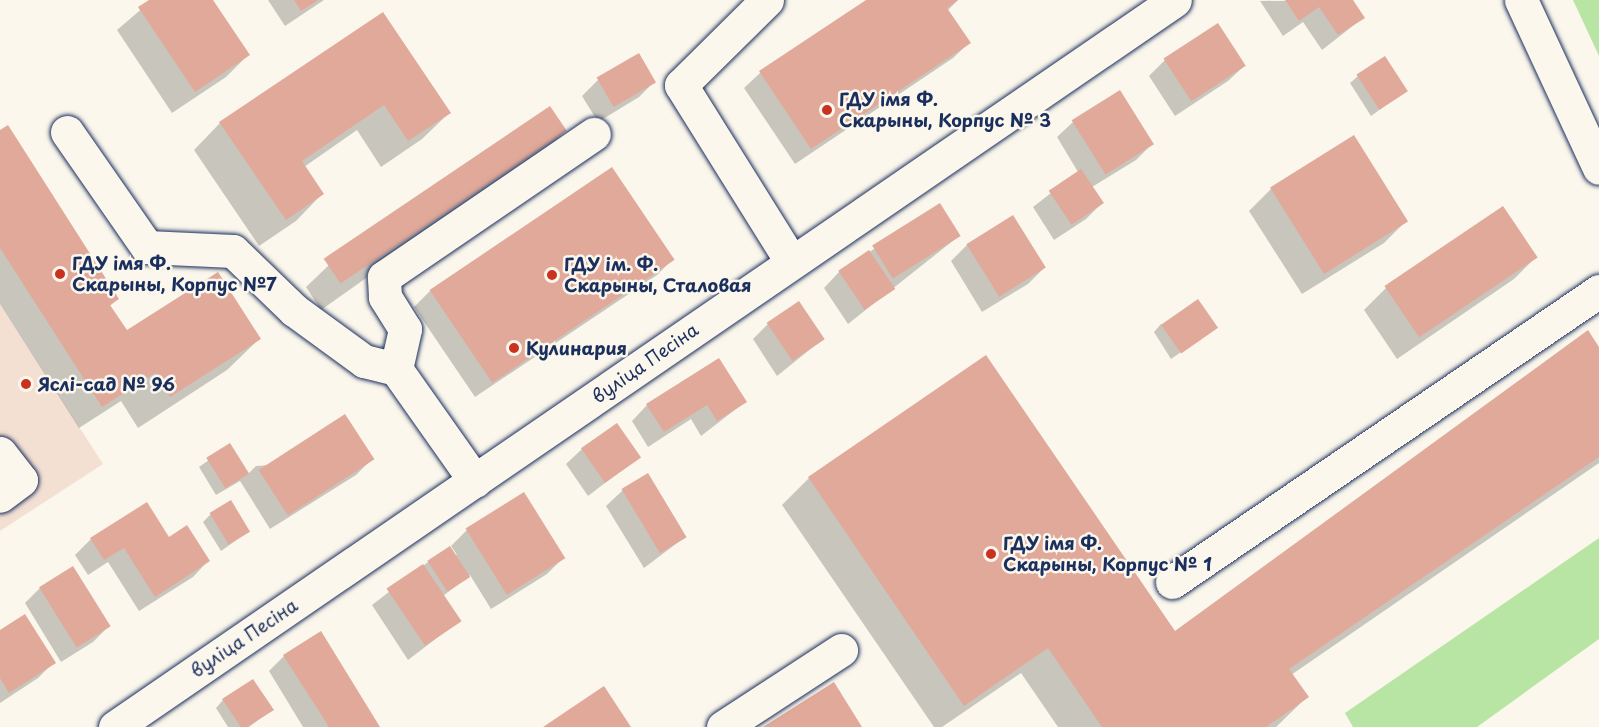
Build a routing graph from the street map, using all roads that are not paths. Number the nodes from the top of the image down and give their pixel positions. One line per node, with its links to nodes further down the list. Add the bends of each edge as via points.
1 (767, 0): 7 (street, via 681,85)
2 (1175, 0): 7 (street, вуліца Песіна)
3 (1521, 0): 6 (street)
4 (67, 132): 9 (street, via 147,247 233,251 294,310 355,355)
5 (594, 134): 9 (street, via 384,277 385,297 405,329)
6 (1599, 168)
7 (791, 261): 11 (street, вуліца Песіна)
8 (1599, 291): 13 (street)
9 (396, 369): 11 (street)
10 (0, 453): 12 (street, via 21,480)
11 (475, 481): 15 (street, вуліца Песіна)
12 (0, 495)
13 (1172, 582)
14 (841, 650): 16 (street)
15 (115, 727)
16 (723, 727)

